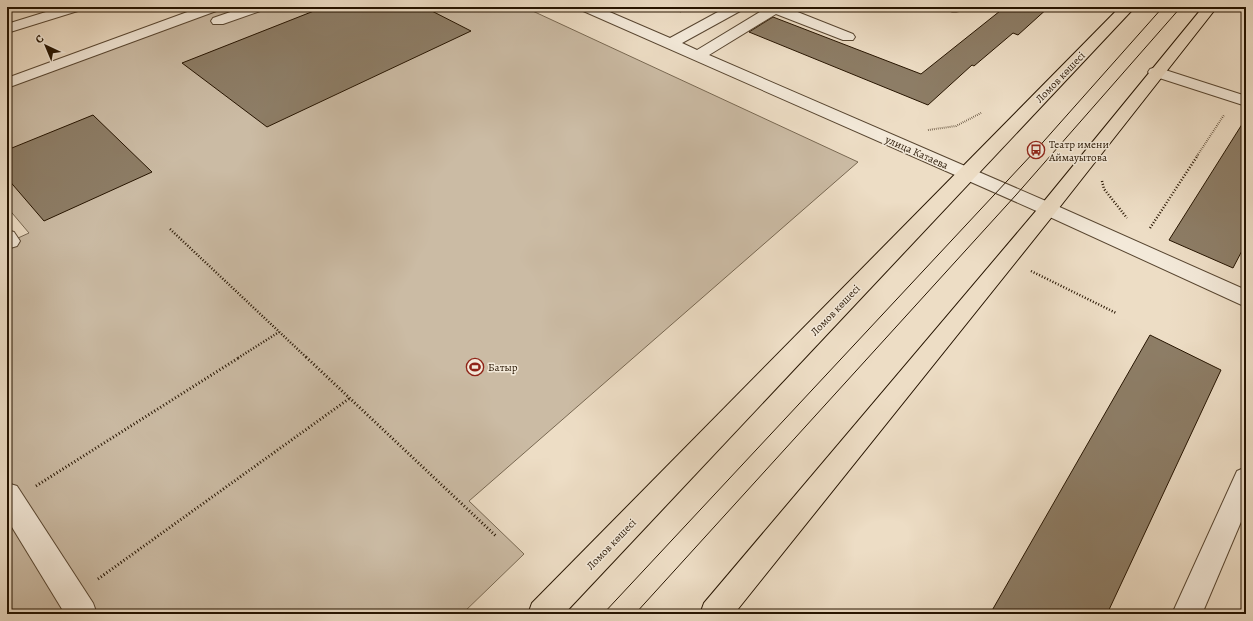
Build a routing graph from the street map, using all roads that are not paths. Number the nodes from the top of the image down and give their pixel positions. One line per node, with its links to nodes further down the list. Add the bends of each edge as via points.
1 (76, 7): 10 (street)
2 (214, 7): 15 (street)
3 (258, 7): 9 (street)
4 (586, 7): 12 (street, улица Катаева)
5 (737, 7): 12 (street)
6 (1128, 7): 17 (main road, Ломов көшесі)
7 (1210, 7): 14 (main road)
8 (777, 8): 11 (street); 13 (street)
9 (218, 22)
10 (7, 29)
11 (848, 37)
12 (670, 44): 13 (street, улица Катаева)
13 (697, 56): 17 (street, улица Катаева)
14 (1156, 72): 16 (street); 18 (main road)
15 (7, 83)
16 (1241, 100)
17 (967, 174): 18 (street, улица Катаева); 25 (main road, Ломов көшесі)
18 (1048, 209): 21 (street, улица Катаева); 26 (main road)
19 (7, 237): 20 (street, via 10,241)
20 (7, 242)
21 (1246, 299)
22 (1246, 479): 27 (street)
23 (9, 498): 24 (street)
24 (77, 606)
25 (543, 614)
26 (714, 614)
27 (1187, 614)

